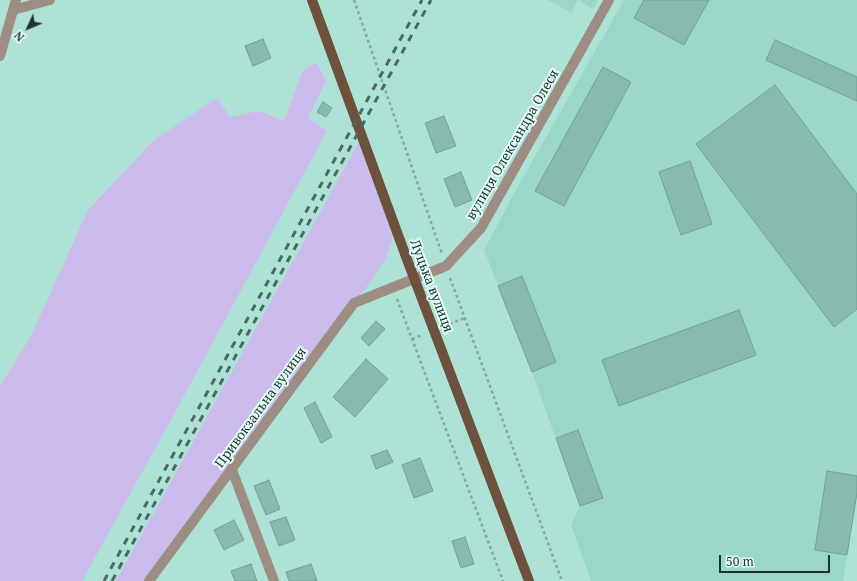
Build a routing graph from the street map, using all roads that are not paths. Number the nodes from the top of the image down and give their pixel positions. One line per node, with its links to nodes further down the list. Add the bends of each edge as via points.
1 (50, 0): 4 (street)
2 (312, 0): 6 (main road, Луцька вулиця)
3 (610, 0): 6 (street, вулиця Олександра Олеся, via 481,228 446,266)
4 (14, 5): 5 (street)
5 (0, 56)
6 (414, 278): 7 (street, Привокзальна вулиця, via 354,303); 10 (main road, Луцька вулиця)
7 (232, 470): 8 (street, Привокзальна вулиця); 9 (street)
8 (150, 581)
9 (274, 581)
10 (528, 581)

